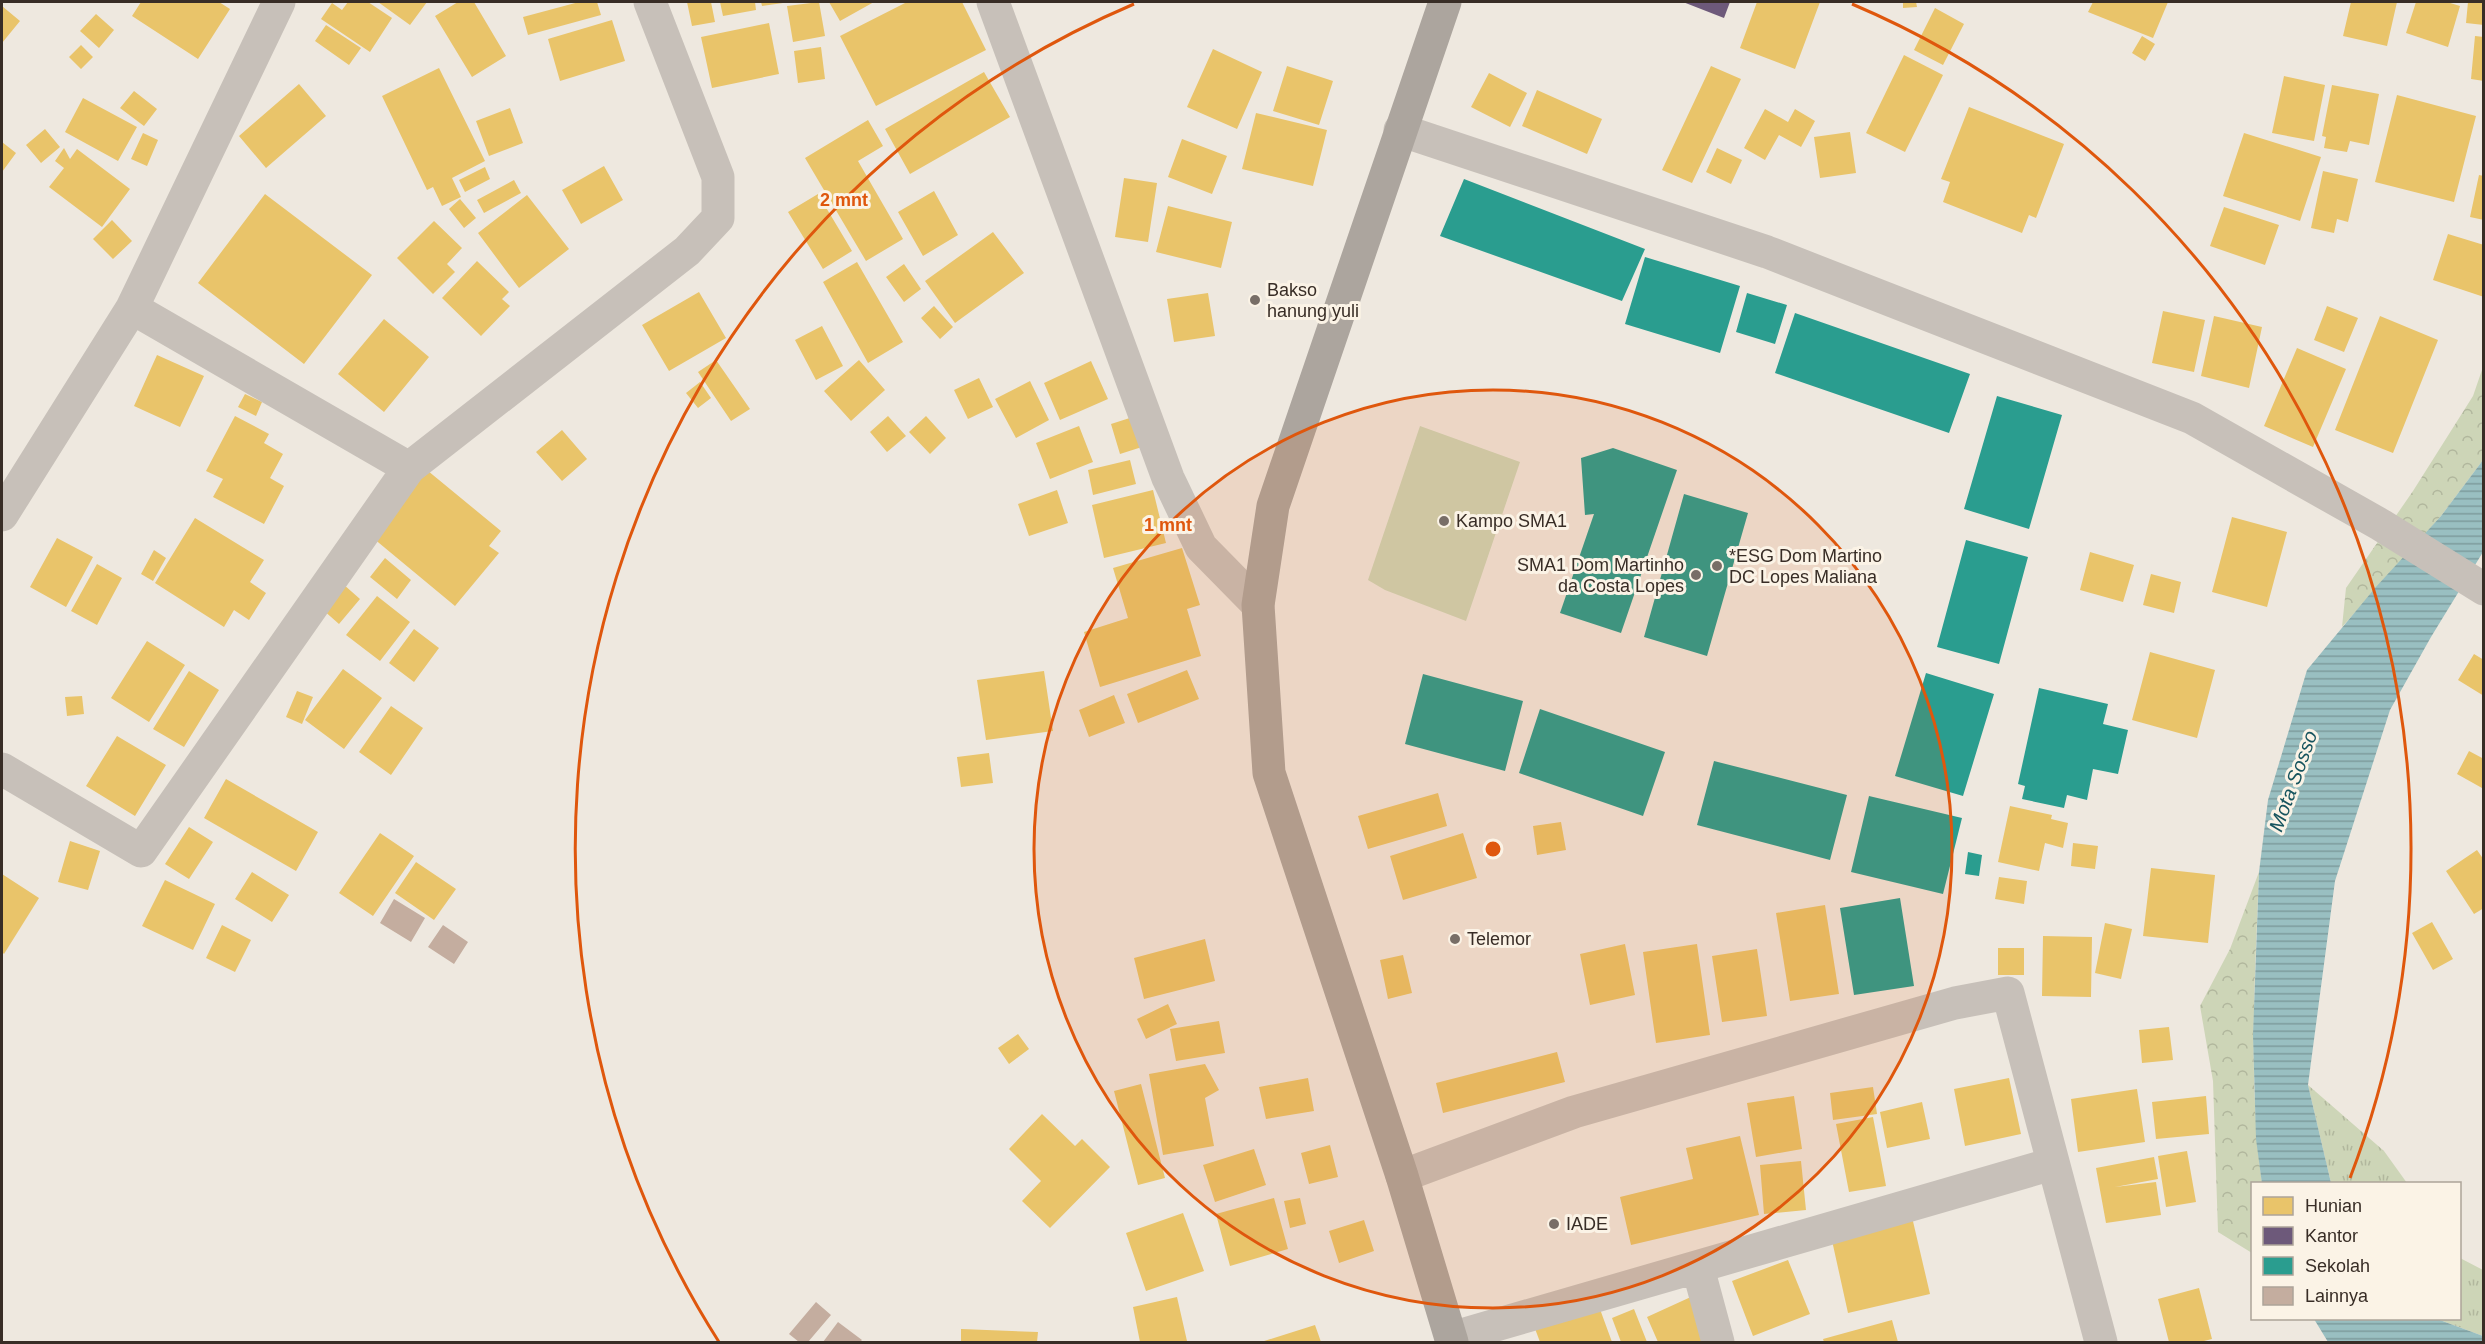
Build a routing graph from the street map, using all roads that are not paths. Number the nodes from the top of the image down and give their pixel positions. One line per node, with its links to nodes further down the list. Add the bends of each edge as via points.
1 (279, 2): 6 (street)
2 (650, 2): 7 (street, via 718,177 718,218 687,251)
3 (993, 2): 10 (street, via 1168,478 1201,547)
4 (1445, 2): 5 (main road)
5 (1400, 130): 9 (street, via 1767,252 2192,418 2381,525); 10 (main road, via 1273,506)
6 (132, 308): 7 (street); 8 (street)
7 (409, 468): 11 (street, via 141,851)
8 (2, 515)
9 (2484, 589)
10 (1258, 605): 13 (main road, via 1269,773)
11 (2, 769)
12 (2052, 1164): 13 (street, via 2008,993 1955,1003 1574,1112); 14 (street); 17 (street)
13 (1402, 1176): 15 (main road)
14 (1698, 1268): 15 (street); 16 (street)
15 (1452, 1340)
16 (1718, 1342)
17 (2101, 1342)

